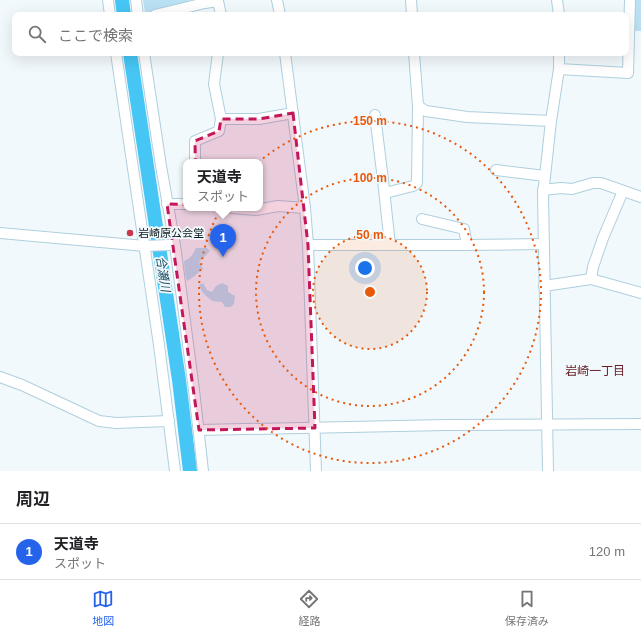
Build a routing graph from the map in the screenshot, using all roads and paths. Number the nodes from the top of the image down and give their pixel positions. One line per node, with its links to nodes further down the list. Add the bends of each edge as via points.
1 (108, 0): 8 (street)
2 (136, 0): 9 (street)
3 (277, 0): 12 (street)
4 (411, 0): 13 (street)
5 (557, 0): 14 (street)
6 (630, 0): 15 (street)
7 (196, 3): 10 (street); 11 (street, via 218,1)
8 (110, 12)
9 (138, 12)
10 (165, 12)
11 (220, 12)
12 (279, 12)
13 (412, 12)
14 (559, 12)
15 (629, 36)
16 (116, 56): 47 (street)
17 (144, 56): 36 (street)
18 (218, 56): 27 (street, via 214,84)
19 (285, 56): 25 (street)
20 (414, 56): 24 (street)
21 (559, 56): 23 (street)
22 (628, 56): 23 (street, via 628,73)
23 (559, 69): 28 (street)
24 (418, 106): 28 (street, via 426,111 467,118); 34 (street, via 418,183)
25 (293, 113): 27 (street, via 259,119); 38 (street)
26 (375, 115): 34 (street)
27 (221, 119): 29 (street, via 219,131 195,141)
28 (551, 121): 31 (street)
29 (195, 159)
30 (496, 170): 31 (street)
31 (545, 176): 32 (street)
32 (543, 190): 33 (street, via 572,189 601,183); 42 (street)
33 (623, 191): 35 (street); 48 (street, via 603,238)
34 (385, 193): 45 (street)
35 (641, 197)
36 (167, 204): 37 (street); 56 (street, via 175,245)
37 (183, 204)
38 (305, 208): 39 (street, via 278,206); 44 (street)
39 (263, 209)
40 (422, 219): 46 (street, via 464,229)
41 (0, 233): 47 (street)
42 (543, 244): 46 (street); 49 (street)
43 (169, 245): 47 (street)
44 (308, 245): 45 (street); 55 (street)
45 (390, 245): 46 (street)
46 (467, 245)
47 (145, 246): 52 (street)
48 (591, 279): 49 (street); 50 (street)
49 (544, 286): 53 (street)
50 (641, 293)
51 (0, 377): 52 (street, via 99,421)
52 (169, 421): 57 (street)
53 (547, 424): 54 (street); 55 (street); 60 (street)
54 (641, 424)
55 (315, 428): 56 (street); 59 (street)
56 (199, 430): 58 (street)
57 (175, 471)
58 (203, 471)
59 (316, 471)
60 (548, 471)

